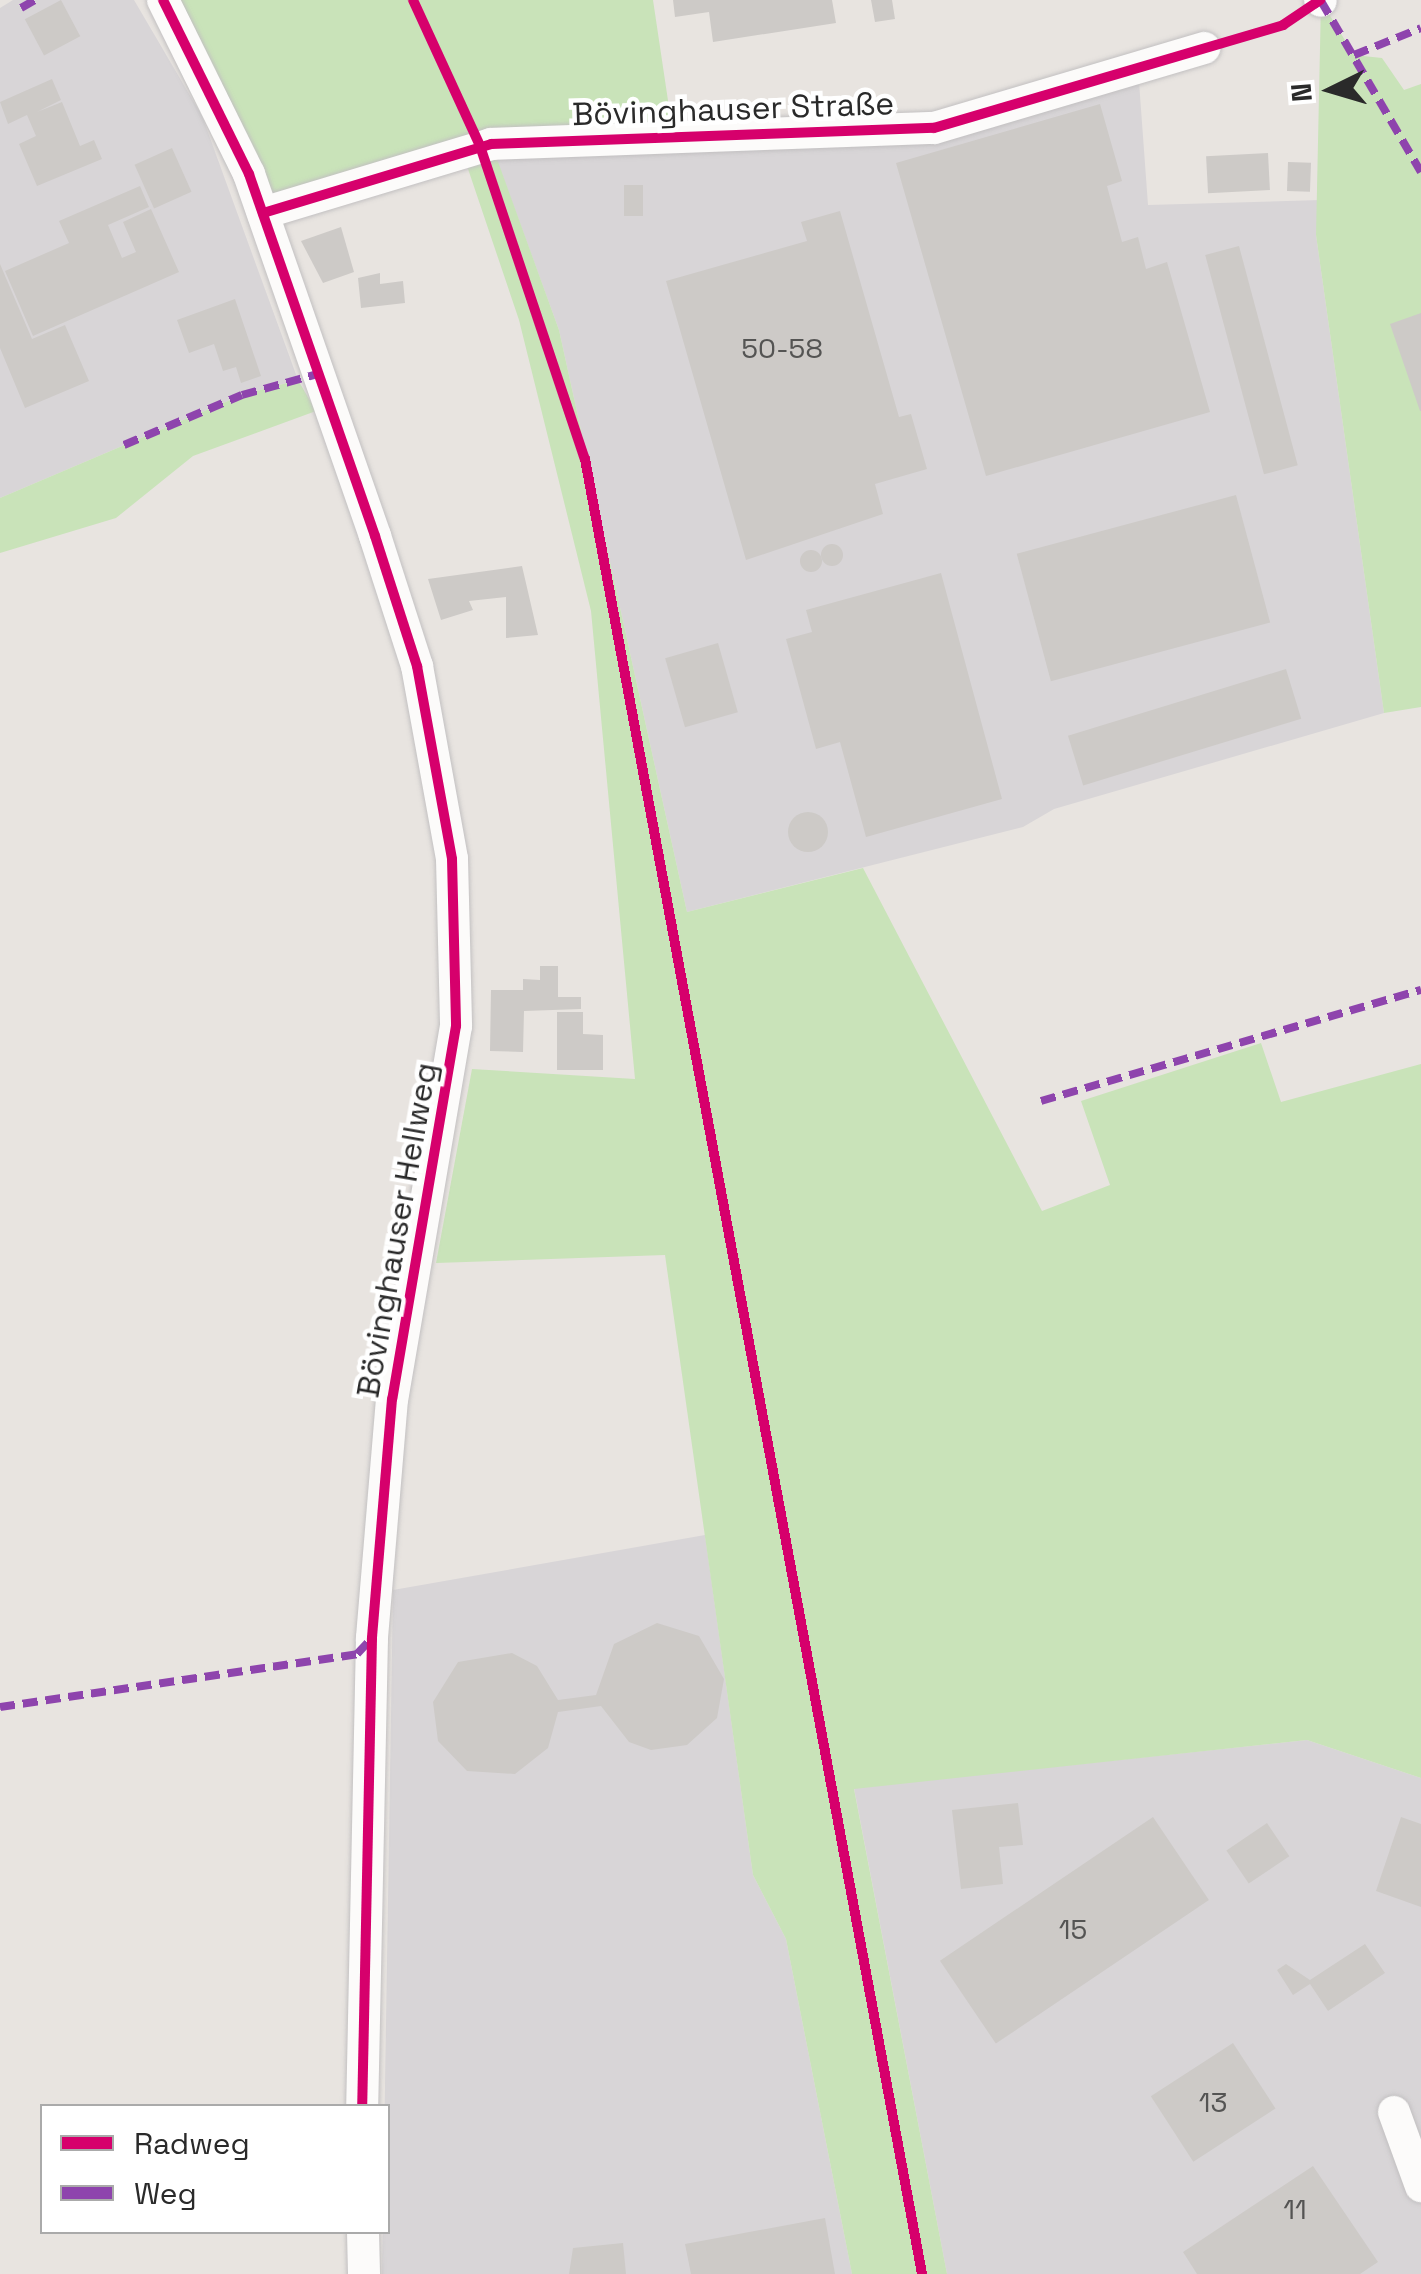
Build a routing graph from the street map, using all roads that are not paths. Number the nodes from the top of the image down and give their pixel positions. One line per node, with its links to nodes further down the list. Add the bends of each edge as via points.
1 (163, 0): 3 (street, Bövinghauser Hellweg, via 206,76)
2 (1204, 48): 3 (street, Bövinghauser Straße, via 934,128 492,144)
3 (263, 213): 4 (street, Bövinghauser Hellweg, via 416,666 458,922 451,1074 392,1398 372,1638)
4 (362, 2104)
5 (1394, 2112): 6 (street)
6 (1421, 2186)
7 (363, 2234): 8 (street)
8 (364, 2274)

